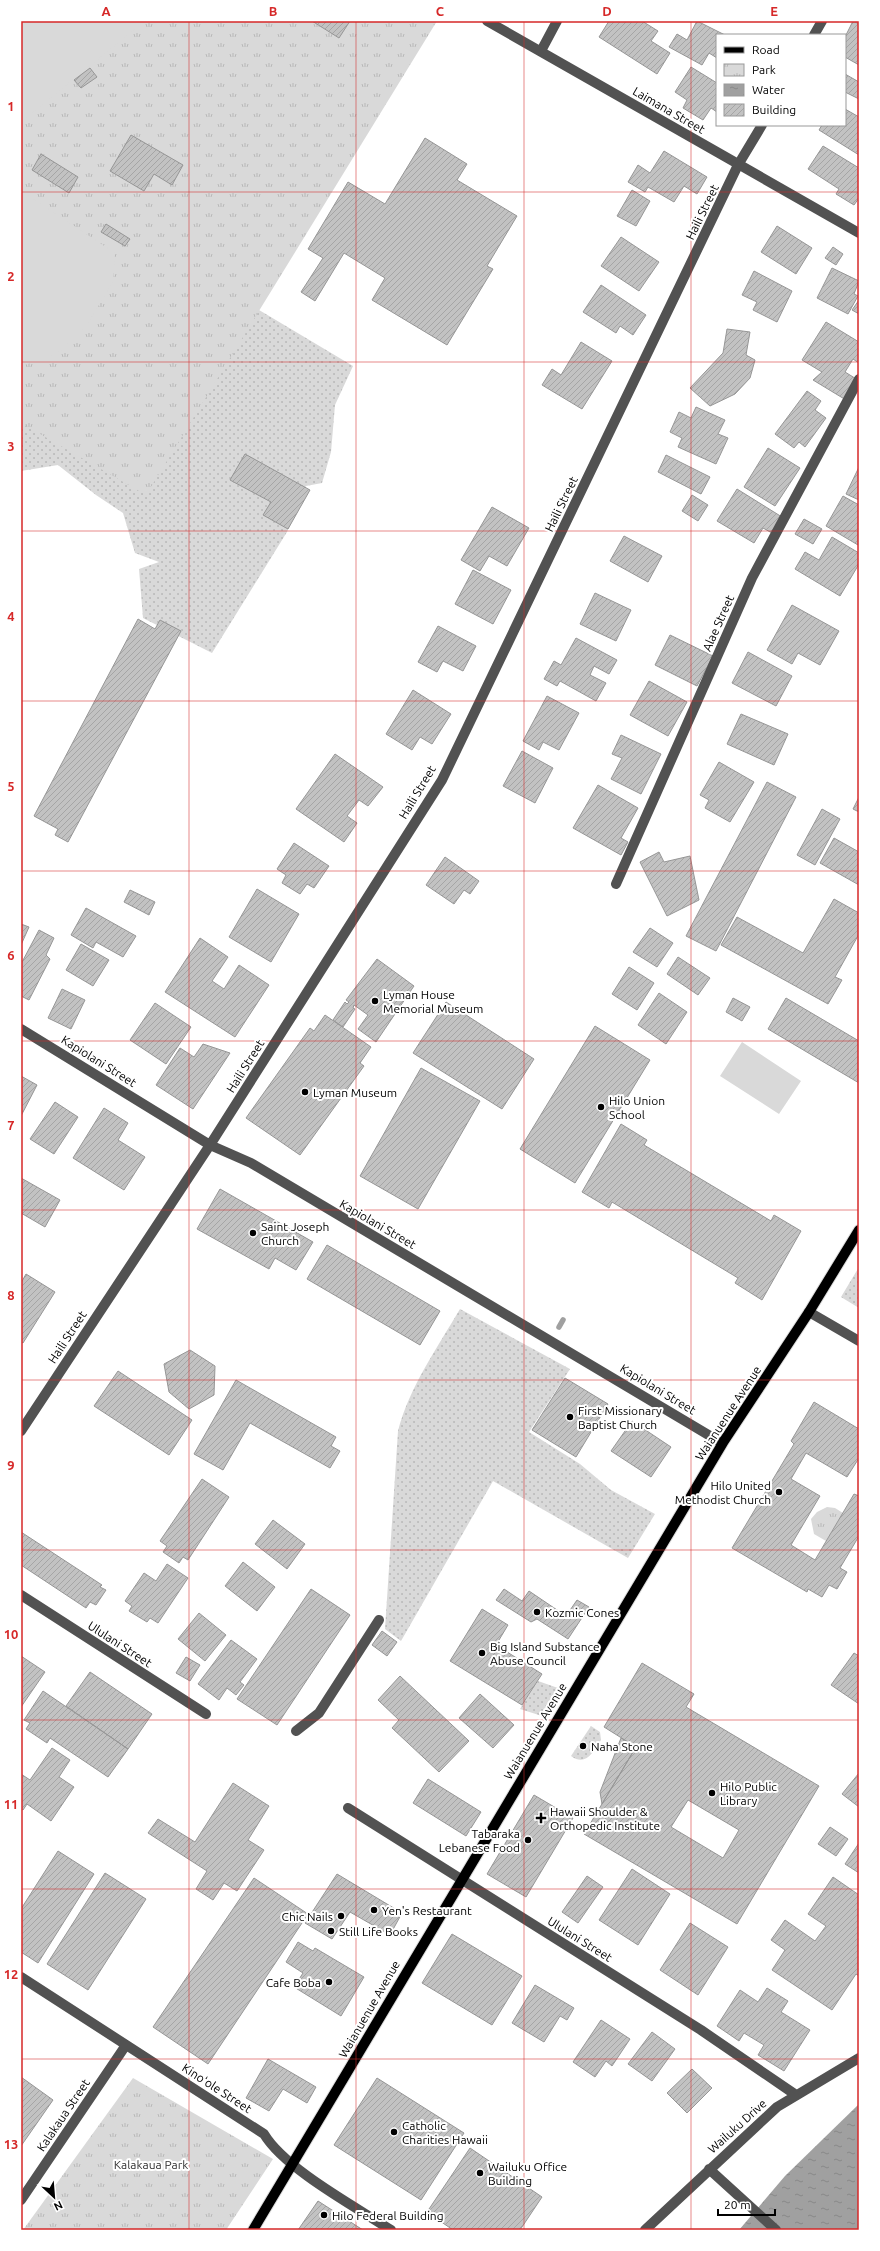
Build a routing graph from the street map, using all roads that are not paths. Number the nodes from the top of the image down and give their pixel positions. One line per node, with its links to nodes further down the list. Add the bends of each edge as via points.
1 (487, 21): 5 (street, Laimana Street)
2 (557, 21): 5 (street)
3 (822, 21): 4 (street)
4 (815, 34)
5 (541, 51): 7 (street, Laimana Street)
6 (761, 126): 7 (street, Haili Street)
7 (738, 165): 8 (street, Laimana Street); 12 (street, Haili Street, via 442,780)
8 (859, 233)
9 (859, 379): 10 (street, Alae Street, via 752,578)
10 (616, 884)
11 (21, 1029): 12 (street, Kapiolani Street)
12 (210, 1145): 16 (street, Haili Street); 17 (street, Kapiolani Street, via 251,1163)
13 (859, 1230): 14 (main road, Waianuenue Avenue)
14 (810, 1312): 15 (street); 17 (main road, Waianuenue Avenue)
15 (859, 1342)
16 (21, 1431)
17 (722, 1443): 23 (main road, Waianuenue Avenue)
18 (21, 1595): 20 (street, Ululani Street)
19 (379, 1620): 21 (street, via 319,1712)
20 (206, 1714)
21 (296, 1731)
22 (348, 1808): 23 (street, Ululani Street)
23 (461, 1880): 27 (street, Ululani Street, via 701,2030); 28 (main road, Waianuenue Avenue)
24 (21, 1977): 25 (street, Kinoʻole Street)
25 (126, 2045): 28 (street, Kinoʻole Street, via 264,2134 271,2145); 30 (street, Kalakaua Street)
26 (859, 2058): 27 (street, Wailuku Drive)
27 (796, 2095): 29 (street, Wailuku Drive, via 777,2107)
28 (292, 2164): 31 (main road, Waianuenue Avenue); 32 (street, Kinoʻole Street)
29 (709, 2169): 33 (street, Wailuku Drive); 34 (street)
30 (21, 2200)
31 (253, 2230)
32 (391, 2230)
33 (645, 2230)
34 (776, 2230)

